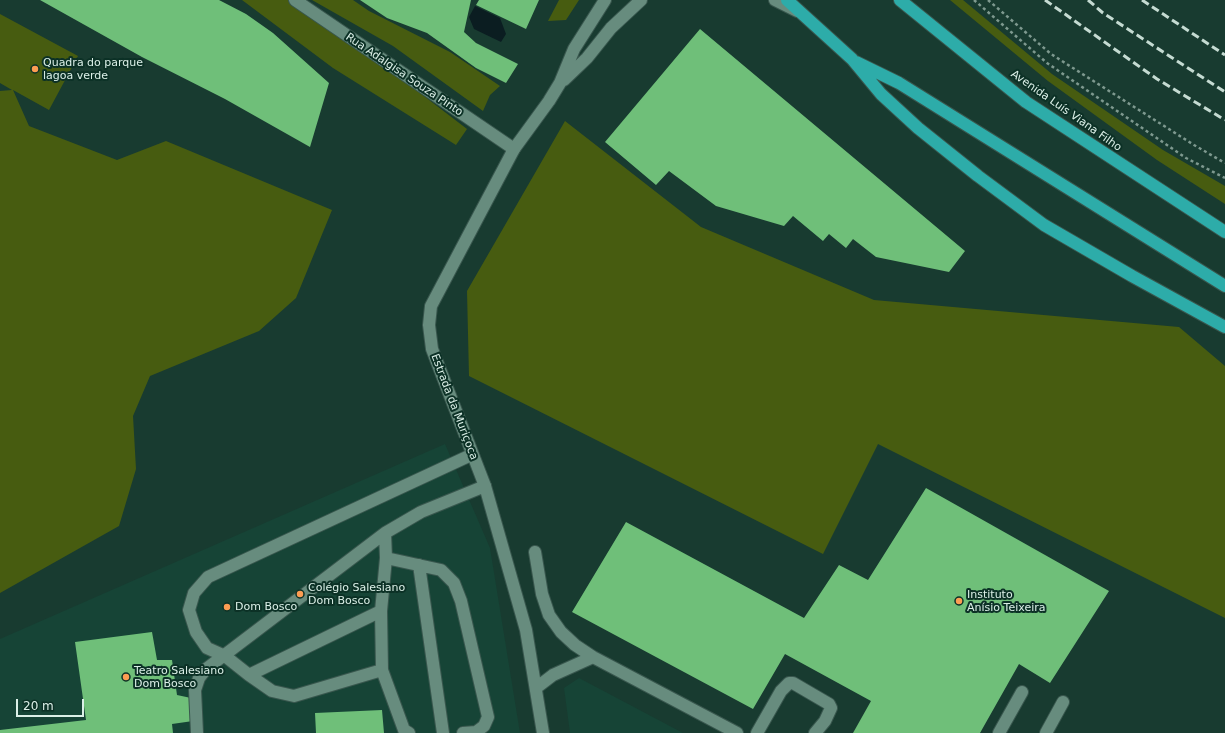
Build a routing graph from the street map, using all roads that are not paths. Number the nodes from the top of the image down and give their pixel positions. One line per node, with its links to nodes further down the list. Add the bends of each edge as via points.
1 (295, 0): 10 (street, Rua Adalgisa Souza Pinto)
2 (605, 0): 9 (street, Estrada da Muriçoca, via 574,49)
3 (642, 0): 9 (street, Estrada da Muriçoca, via 611,28 587,58)
4 (775, 0): 7 (street)
5 (787, 0): 7 (highway)
6 (900, 0): 11 (highway, Avenida Luís Viana Filho, via 1026,102)
7 (799, 12): 8 (highway)
8 (852, 59): 12 (highway, via 898,83); 13 (highway, via 881,94 918,128 1044,225)
9 (560, 83): 10 (street, Estrada da Muriçoca)
10 (514, 149): 14 (street, Estrada da Muriçoca, via 432,306 429,325 432,349)
11 (1225, 232)
12 (1225, 286)
13 (1225, 327)
14 (472, 454): 15 (street, Estrada da Muriçoca); 21 (street, via 208,577 194,593 189,610 196,632 207,648)
15 (485, 486): 16 (street, via 421,512); 25 (street, Estrada da Muriçoca, via 526,630)
16 (384, 532): 18 (street); 21 (street)
17 (535, 552): 22 (street, via 542,594 549,615 561,632)
18 (386, 558): 19 (street); 20 (street)
19 (419, 565): 30 (street); 31 (street, via 441,570 454,583 462,601 488,717 484,726 476,732)
20 (380, 611): 23 (street); 24 (street)
21 (225, 656): 24 (street); 28 (street, via 206,669 199,678 195,690)
22 (593, 657): 25 (street, via 560,672); 33 (street)
23 (382, 670): 24 (street, via 294,696 272,691); 29 (street, via 404,730)
24 (249, 675)
25 (536, 688): 32 (street, Estrada da Muriçoca)
26 (1022, 692): 36 (street)
27 (1063, 702): 37 (street)
28 (197, 733)
29 (409, 733)
30 (444, 733)
31 (463, 733)
32 (543, 733)
33 (737, 733)
34 (758, 733): 35 (street, via 781,691 789,683 823,700 831,708)
35 (815, 733)
36 (999, 733)
37 (1046, 733)

